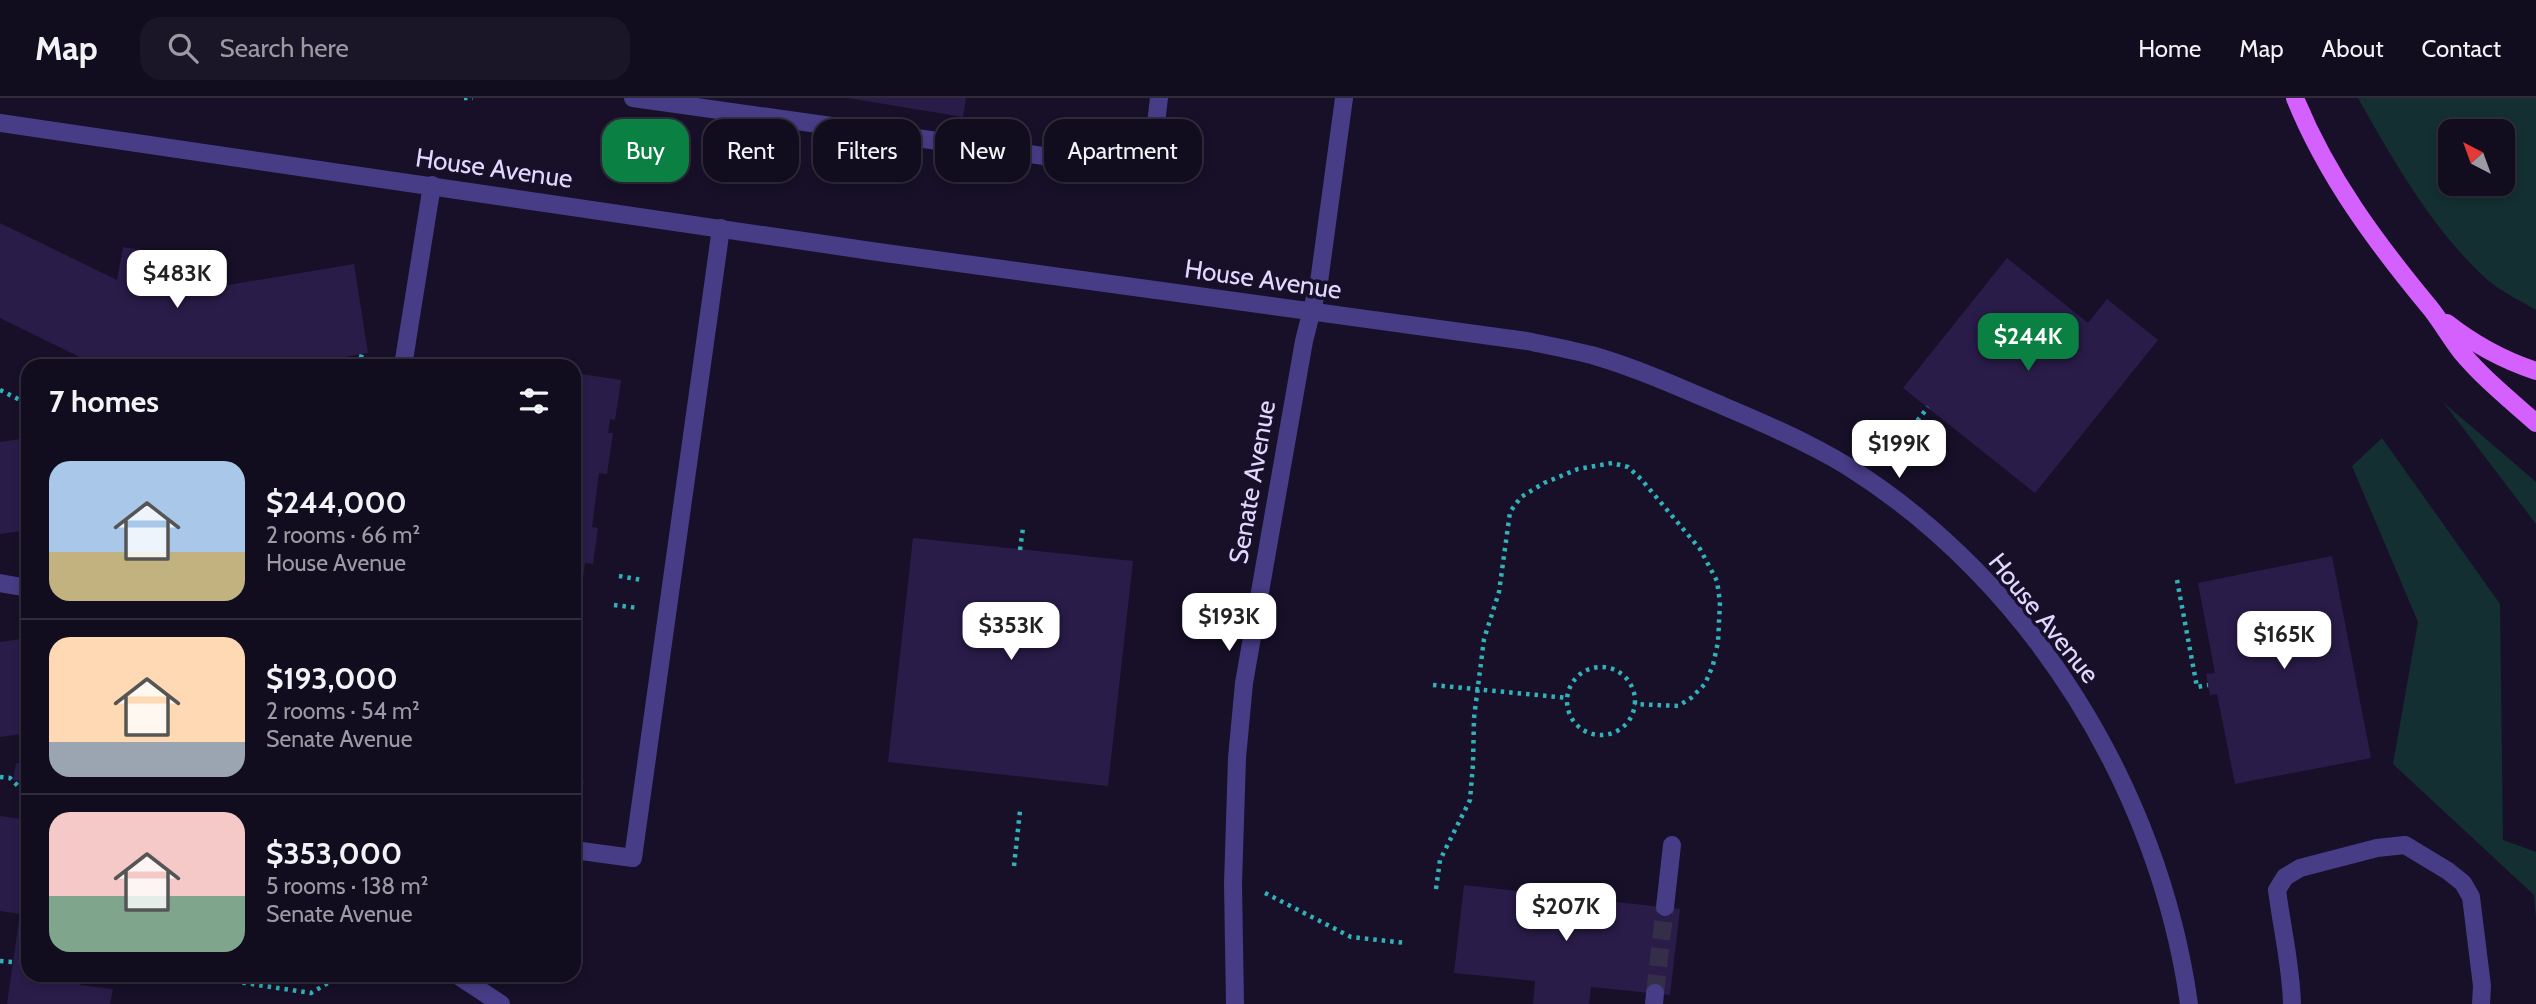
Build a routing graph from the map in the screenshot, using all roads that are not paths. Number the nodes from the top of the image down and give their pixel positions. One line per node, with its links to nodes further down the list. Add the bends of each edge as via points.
1 (633, 98): 2 (street, via 1122,167 1141,161 1149,152)
2 (1159, 98)
3 (1343, 98): 8 (street, Senate Avenue)
4 (2295, 98): 9 (main road, via 2329,168 2362,221)
5 (0, 122): 6 (street, House Avenue)
6 (432, 185): 7 (street, House Avenue); 10 (street)
7 (721, 228): 8 (street, House Avenue); 16 (street, via 633,858)
8 (1311, 312): 19 (street, House Avenue, via 1527,341 1594,356 1791,434 1848,467 1911,513 2008,607 2061,674 2101,737 2134,807 2167,899); 21 (street, Senate Avenue, via 1244,683 1233,884)
9 (2433, 312): 11 (main road, via 2470,341); 12 (main road, via 2484,377)
10 (404, 359)
11 (2536, 371)
12 (2536, 423)
13 (0, 583): 14 (street)
14 (21, 587)
15 (1672, 845): 17 (street)
16 (581, 851)
17 (1665, 907)
18 (468, 982): 20 (street)
19 (2192, 1003)
20 (501, 1004)
21 (1235, 1004)
22 (2292, 1004): 23 (street, via 2277,890 2286,877 2300,868 2405,845 2448,871 2471,897)
23 (2481, 1004)

